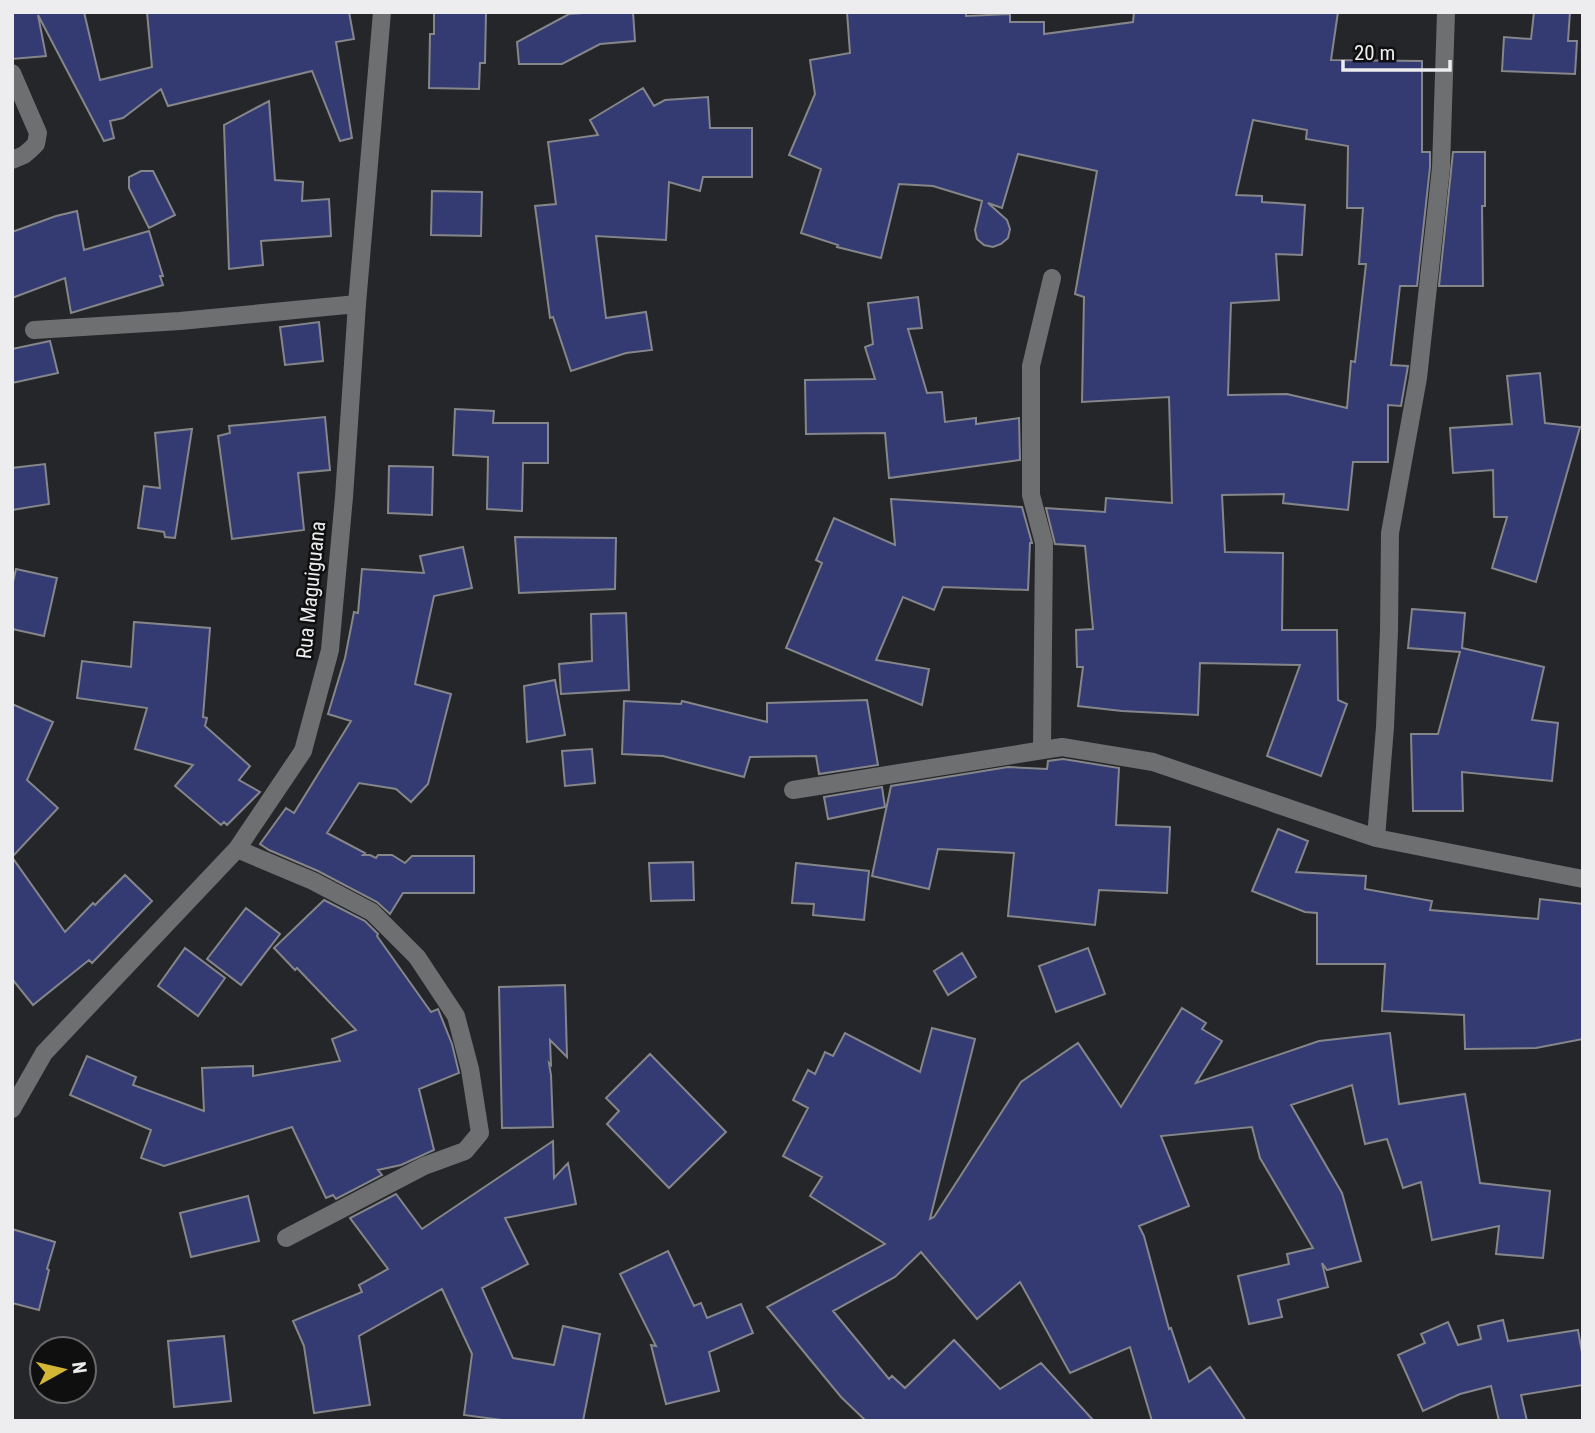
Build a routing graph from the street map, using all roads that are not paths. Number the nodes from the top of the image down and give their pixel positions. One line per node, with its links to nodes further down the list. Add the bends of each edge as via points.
1 (382, 12): 6 (street, Rua Maguiguana)
2 (1446, 12): 10 (street, via 1441,168 1419,378 1390,533)
3 (12, 73): 4 (street, via 38,133 36,144)
4 (12, 160)
5 (1052, 278): 8 (street, via 1031,366 1031,495 1044,543)
6 (356, 304): 7 (street); 11 (street, Rua Maguiguana, via 330,650 303,751)
7 (34, 330)
8 (1042, 750): 9 (street); 10 (street, via 1062,747 1153,762)
9 (793, 790)
10 (1376, 838): 12 (street)
11 (237, 849): 13 (street, Rua Maguiguana, via 44,1054); 14 (street, via 372,912 417,957 456,1016 480,1133 465,1151 424,1166)
12 (1583, 879)
13 (12, 1109)
14 (286, 1238)

